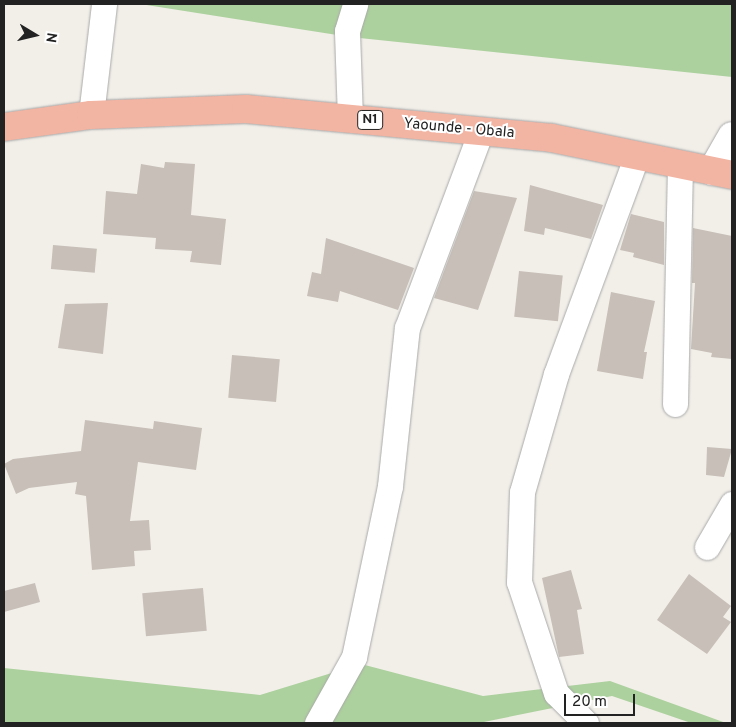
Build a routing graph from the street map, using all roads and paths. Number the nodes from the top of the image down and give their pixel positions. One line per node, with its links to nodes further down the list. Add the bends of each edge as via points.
1 (104, 4): 3 (street)
2 (355, 4): 4 (street, via 346,31)
3 (91, 115): 4 (highway, Yaounde - Obala / N1, via 246,109); 5 (highway, Yaounde - Obala / N1)
4 (350, 118): 6 (highway, Yaounde - Obala / N1)
5 (4, 127)
6 (481, 131): 8 (highway, Yaounde - Obala / N1, via 552,138); 14 (street, via 407,328 390,486 354,657)
7 (732, 136): 10 (street)
8 (637, 155): 9 (highway, Yaounde - Obala / N1); 15 (street, via 556,374 522,492 519,582 556,693)
9 (680, 164): 10 (highway, Yaounde - Obala / N1); 11 (street)
10 (722, 173)
11 (675, 404)
12 (732, 504): 13 (street)
13 (707, 547)
14 (317, 723)
15 (586, 723)

